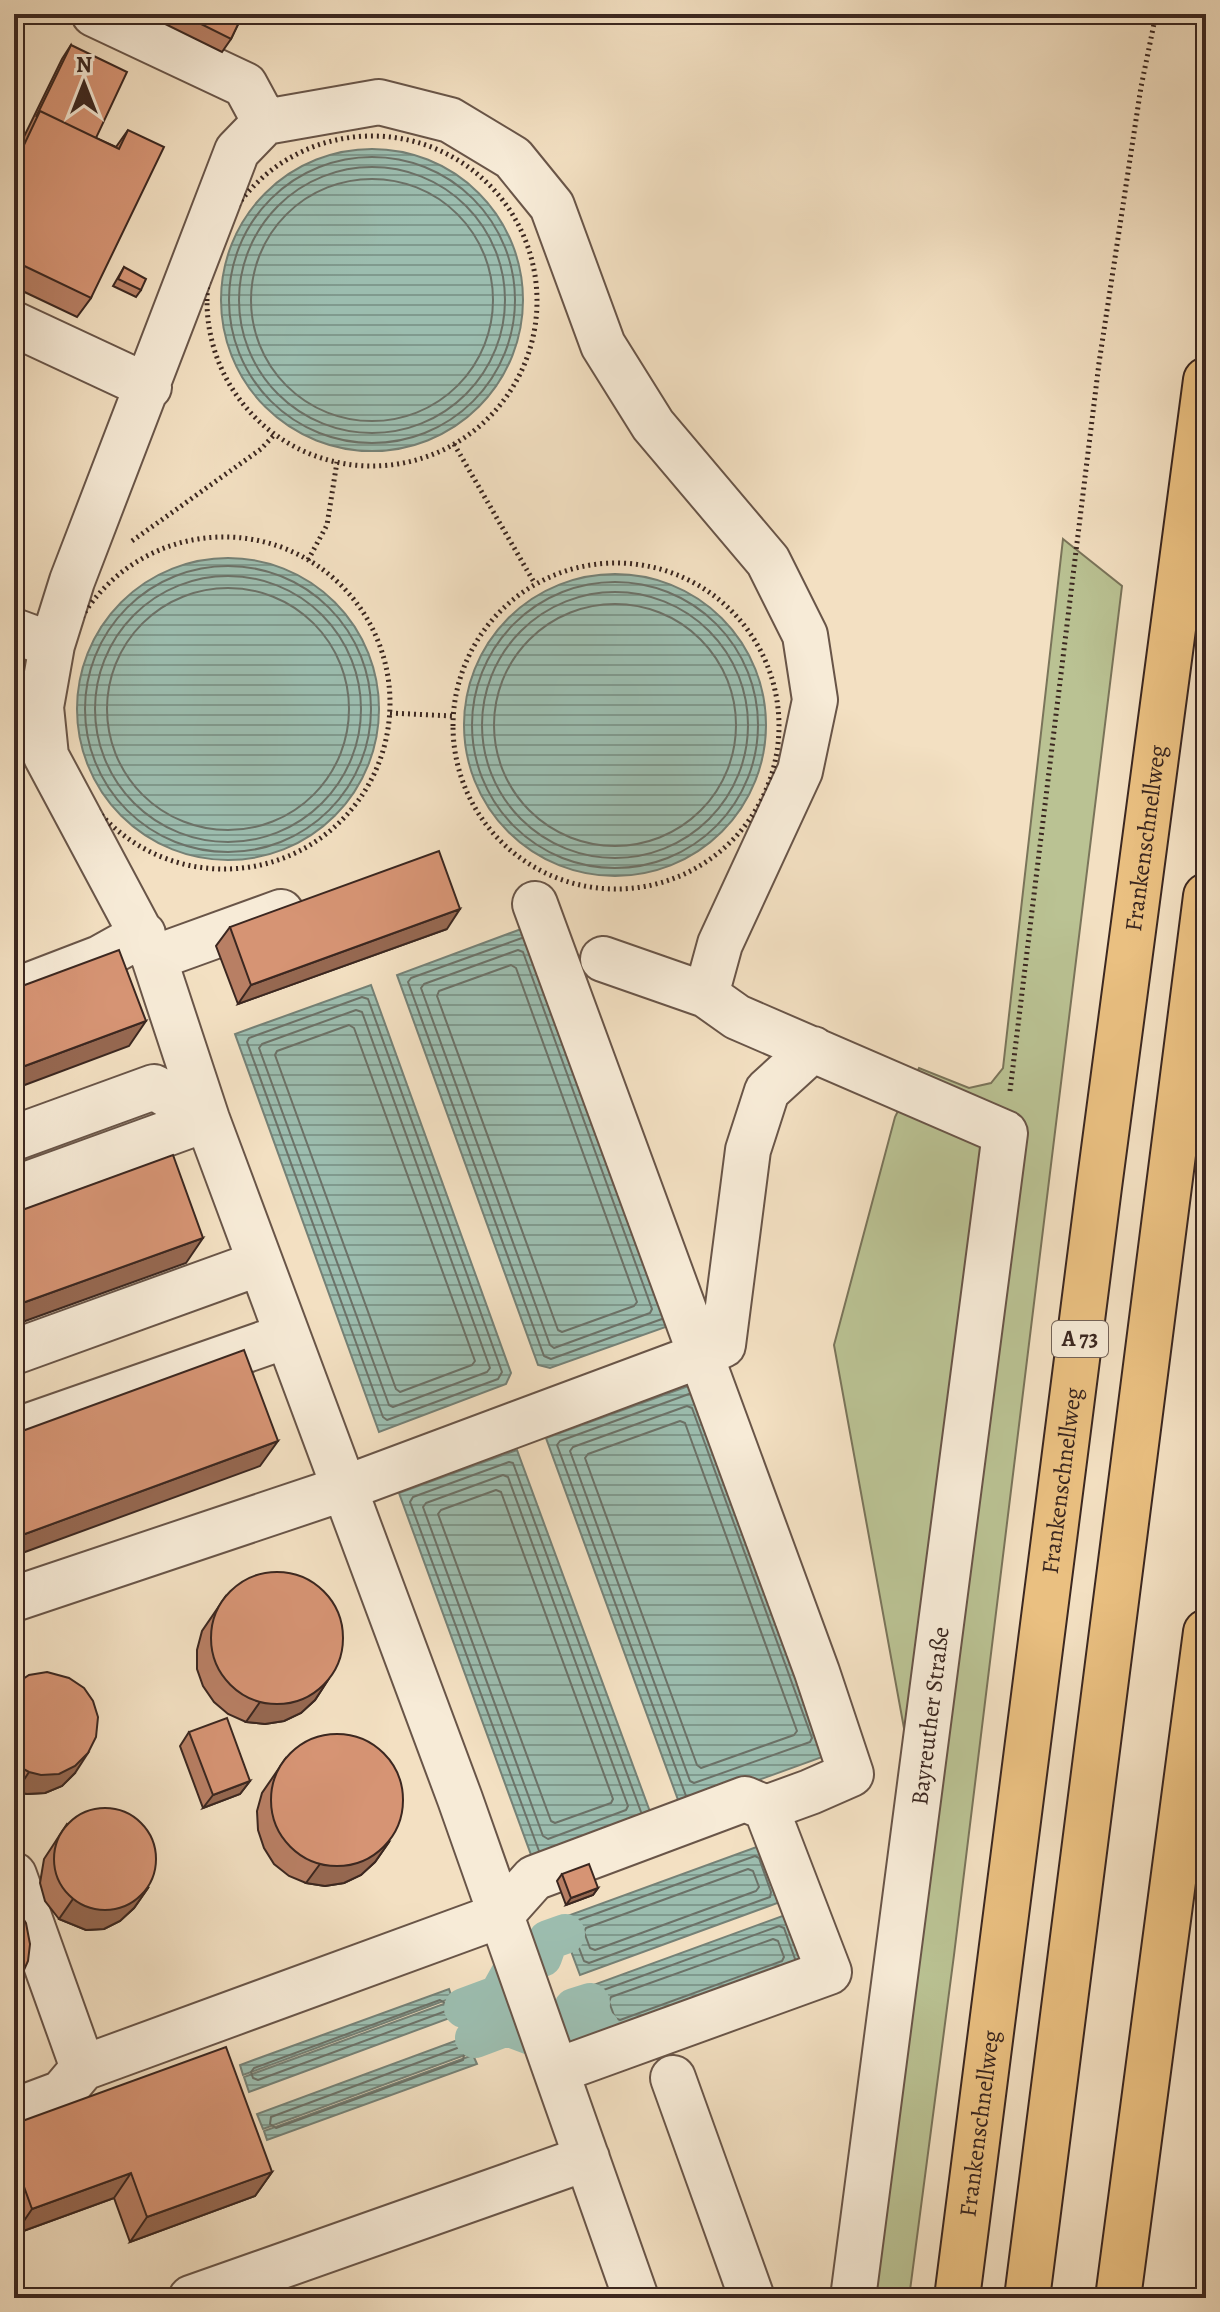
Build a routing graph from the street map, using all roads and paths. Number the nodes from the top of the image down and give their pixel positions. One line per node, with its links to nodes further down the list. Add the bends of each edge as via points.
1 (94, 14): 3 (street, via 245,85)
2 (1156, 14): 25 (path, via 1099,363)
3 (265, 122): 6 (street, via 237,151); 22 (street, via 379,102 450,120 513,158 552,206 603,345 653,425 768,561 799,622 815,700 800,771 720,944)
4 (14, 324): 6 (street)
5 (1206, 380): 48 (main road, Frankenschnellweg / A 73)
6 (149, 387): 11 (street)
7 (275, 434): 8 (path, via 232,388 209,329 207,298 220,236 255,183 280,164 308,148 370,136 402,138 460,161 505,203 532,258 537,289 530,350 501,404); 9 (path); 11 (path, via 170,515)
8 (454, 444): 9 (path, via 403,462); 12 (path)
9 (337, 462): 10 (path, via 327,525)
10 (308, 560): 14 (path, via 333,578 371,625 383,653); 14 (path, via 249,539 185,541 127,568 103,588 69,642 57,704 70,766 85,794 105,819 158,855 220,869 252,866 307,846 349,812 378,766)
11 (72, 581): 13 (street)
12 (535, 584): 15 (path, via 513,599 477,639 464,663); 15 (path, via 595,563 658,568 688,579 738,618 771,672 778,702 775,765 748,823 701,866 672,879 642,887 578,885 513,852 484,822 459,772)
13 (33, 638): 19 (street, via 46,756)
14 (390, 713): 15 (path)
15 (452, 716)
16 (1206, 896): 49 (main road)
17 (314, 900): 19 (street)
18 (535, 904): 31 (street)
19 (149, 946): 21 (street, via 100,958); 24 (street)
20 (603, 959): 22 (street)
21 (14, 991)
22 (706, 995): 23 (street, via 737,1017)
23 (813, 1049): 25 (street); 31 (street, via 767,1091 748,1150 723,1345)
24 (207, 1119): 26 (street, via 154,1087); 27 (street); 28 (street)
25 (1005, 1133): 47 (street, Bayreuther Straße)
26 (14, 1138)
27 (14, 1189)
28 (260, 1263): 29 (street); 30 (street)
29 (286, 1336): 32 (street); 33 (street)
30 (14, 1352)
31 (699, 1356): 33 (street); 36 (street, via 851,1774)
32 (14, 1431)
33 (345, 1488): 34 (street); 38 (street)
34 (14, 1599)
35 (1206, 1632): 50 (main road)
36 (766, 1808): 38 (street, via 745,1799 534,1878); 40 (street, via 829,1972)
37 (14, 1875): 39 (street)
38 (501, 1915): 39 (street); 40 (street)
39 (83, 2068): 42 (street, via 62,2093)
40 (556, 2071): 43 (street)
41 (673, 2078): 46 (street)
42 (14, 2111)
43 (587, 2158): 44 (street); 45 (street)
44 (191, 2298)
45 (636, 2298)
46 (752, 2298)
47 (853, 2298)
48 (957, 2298)
49 (1027, 2298)
50 (1118, 2298)

